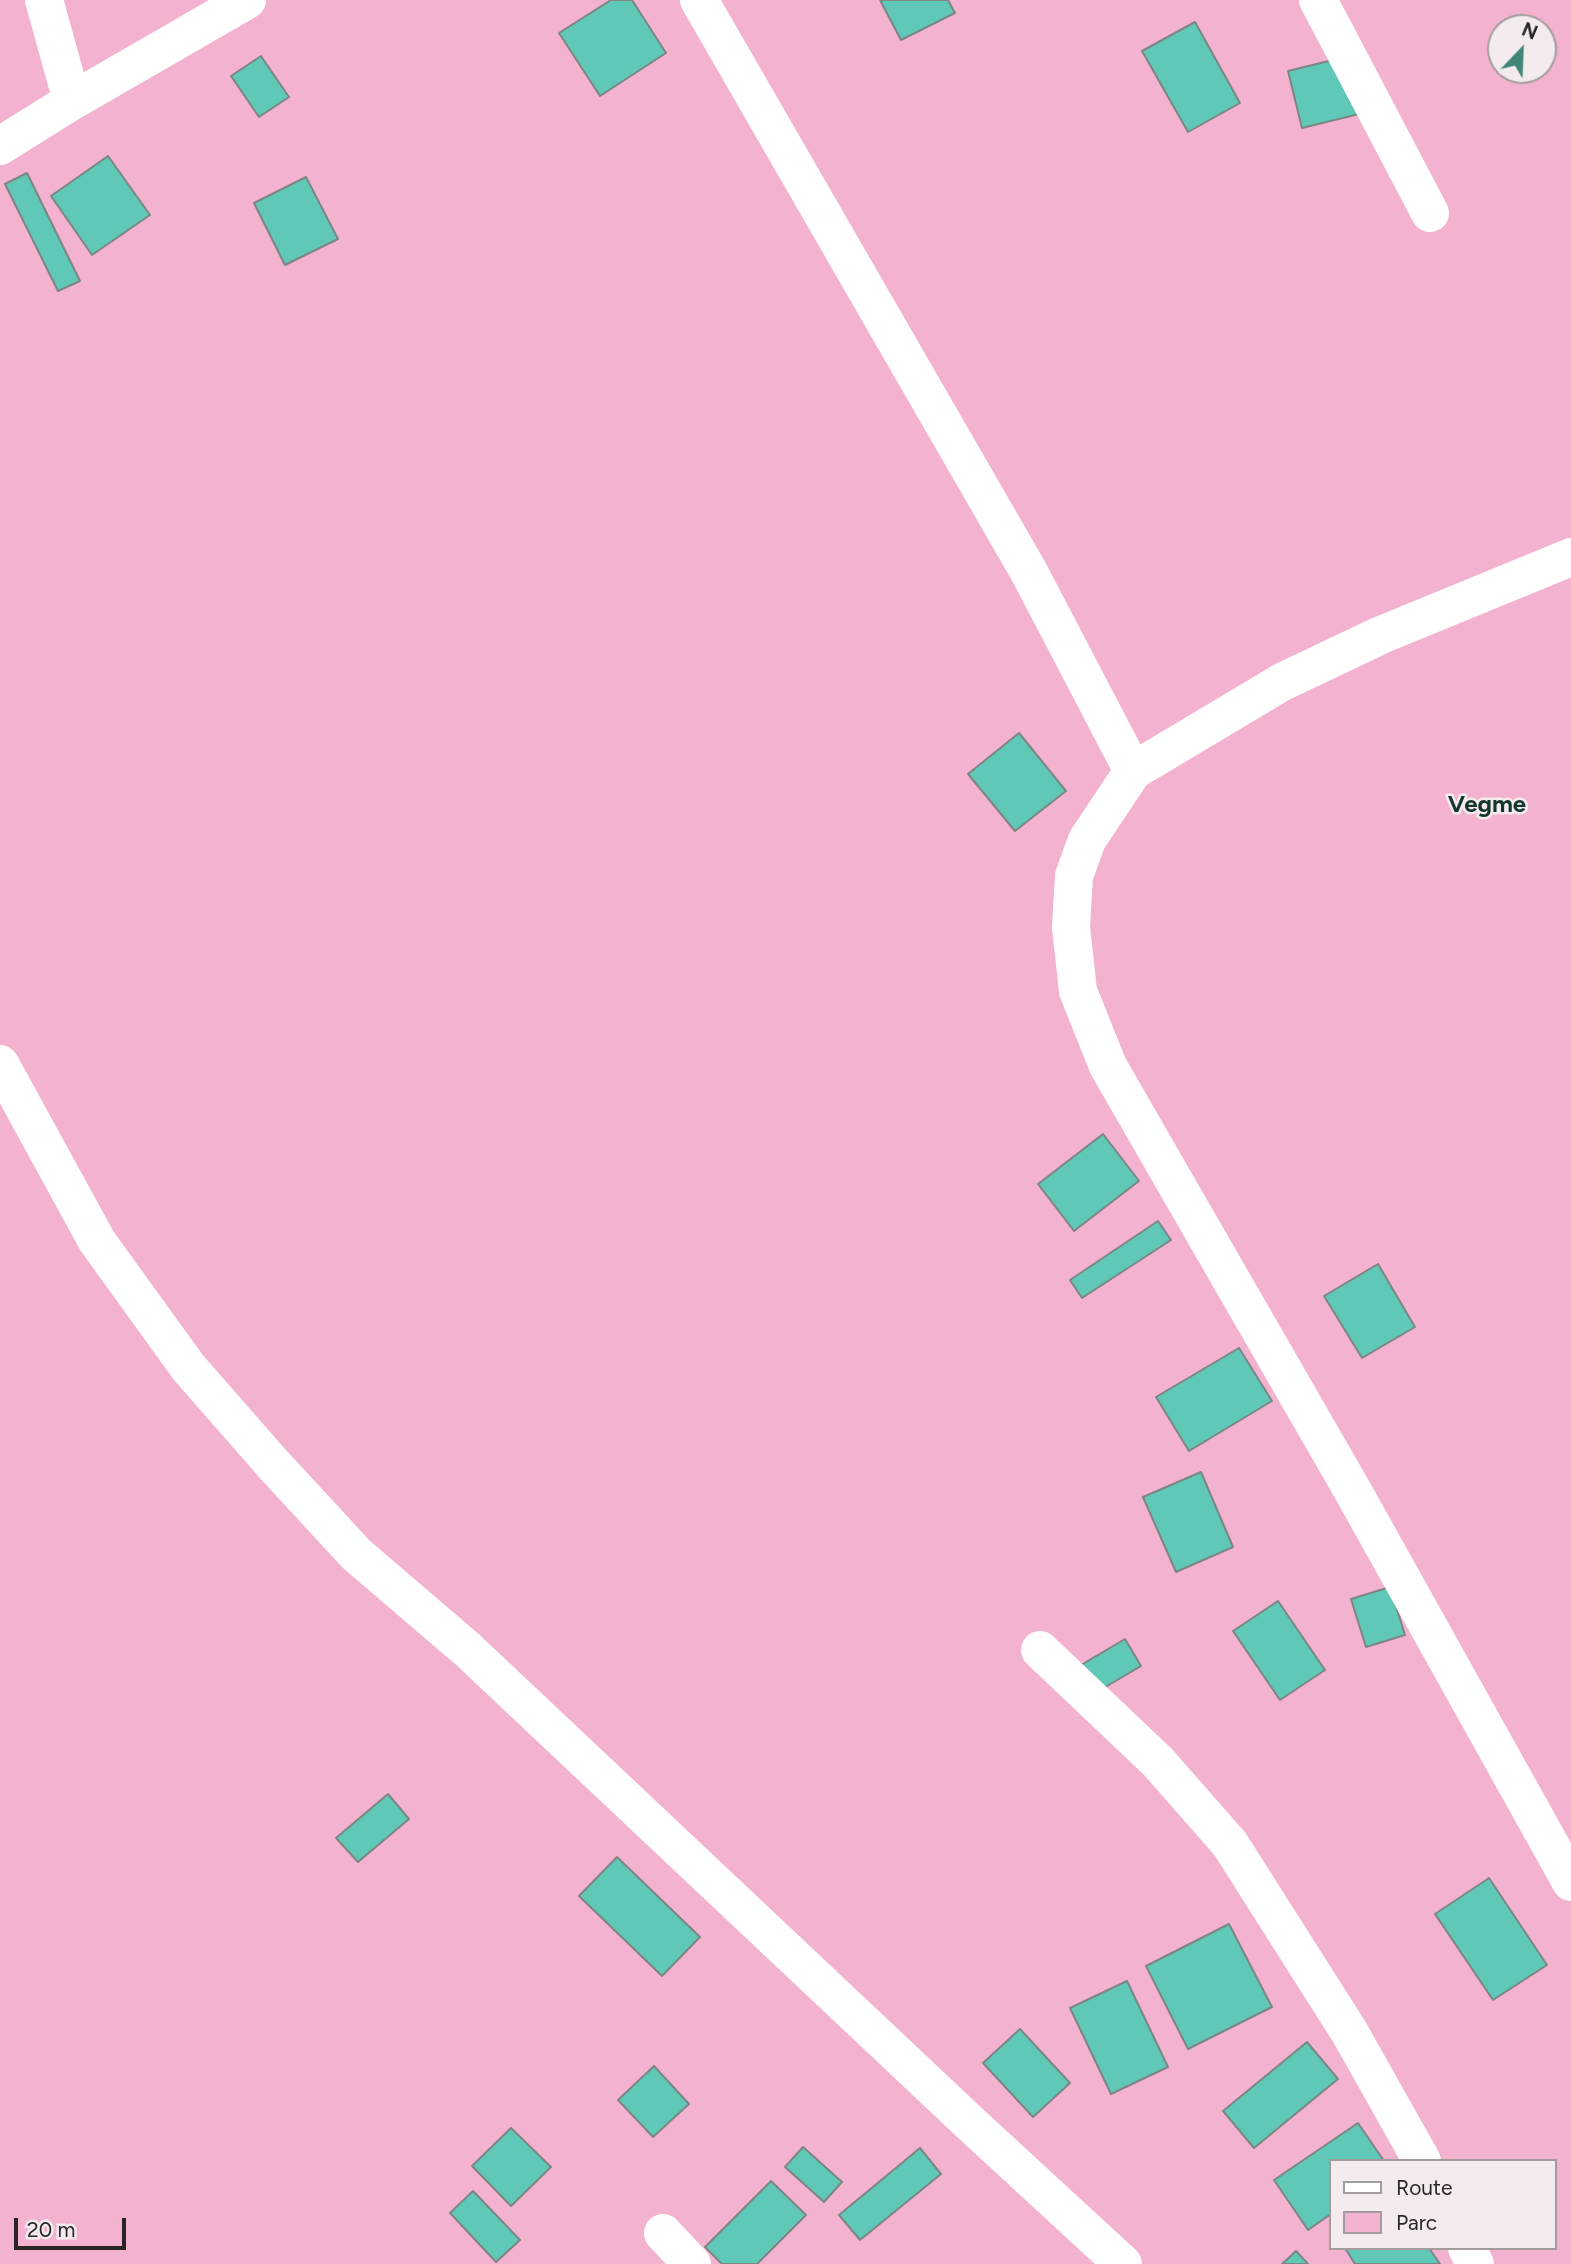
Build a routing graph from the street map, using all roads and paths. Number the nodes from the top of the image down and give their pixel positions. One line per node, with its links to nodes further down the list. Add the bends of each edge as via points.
1 (44, 0): 5 (street)
2 (247, 0): 5 (street)
3 (699, 0): 9 (street, via 1029,572)
4 (1318, 0): 7 (street)
5 (72, 101): 6 (street)
6 (0, 146)
7 (1430, 213)
8 (1571, 557): 9 (street, via 1381,635 1282,682)
9 (1133, 771): 12 (street, via 1087,841 1073,876 1071,927 1078,990 1098,1041 1108,1066)
10 (0, 1063): 16 (street, via 97,1241 127,1283 188,1367 356,1554 468,1650)
11 (1040, 1650): 13 (street, via 1158,1762 1230,1844 1350,2033)
12 (1571, 1882)
13 (1421, 2159)
14 (663, 2233): 15 (street)
15 (692, 2264)
16 (1123, 2264)

